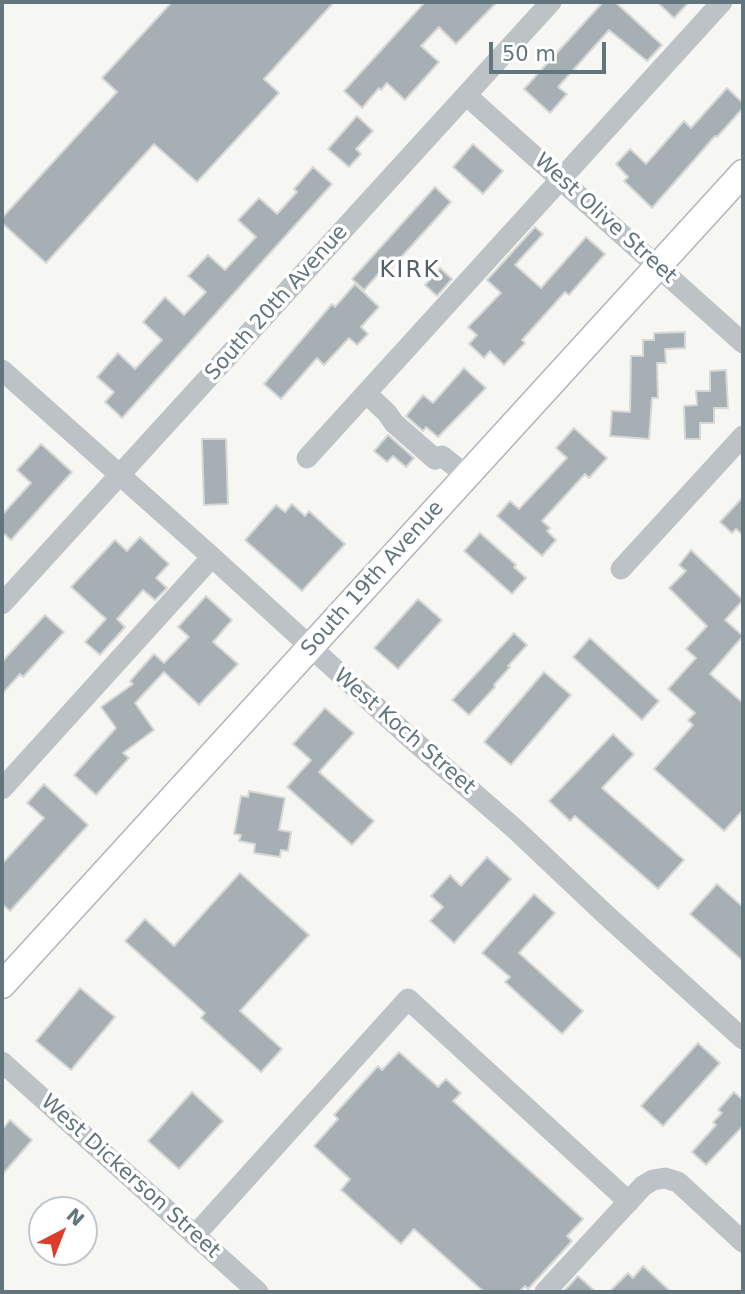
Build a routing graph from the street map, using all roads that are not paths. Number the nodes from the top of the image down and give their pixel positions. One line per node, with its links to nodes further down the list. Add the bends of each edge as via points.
1 (551, 2): 3 (street, South 20th Avenue)
2 (722, 2): 5 (street)
3 (466, 95): 5 (street, West Olive Street); 12 (street, South 20th Avenue)
4 (743, 173): 6 (main road, South 19th Avenue)
5 (561, 179): 6 (street, West Olive Street); 9 (street)
6 (659, 267): 7 (street, West Olive Street); 13 (main road, South 19th Avenue)
7 (743, 342)
8 (2, 370): 12 (street, West Koch Street)
9 (366, 393): 11 (street); 13 (street, via 435,459 442,456)
10 (743, 436): 15 (street)
11 (307, 458)
12 (120, 474): 14 (street, West Koch Street); 16 (street, South 20th Avenue)
13 (467, 475): 17 (main road, South 19th Avenue)
14 (212, 557): 17 (street, West Koch Street); 18 (street)
15 (621, 569)
16 (2, 604)
17 (310, 649): 19 (main road, South 19th Avenue); 20 (street, West Koch Street)
18 (2, 789)
19 (2, 985)
20 (743, 1039)
21 (2, 1062): 23 (street, West Dickerson Street)
22 (629, 1202): 23 (street, via 408,999); 24 (street, via 653,1180 678,1182); 26 (street)
23 (196, 1234): 25 (street, West Dickerson Street)
24 (743, 1242)
25 (258, 1292)
26 (545, 1292)

